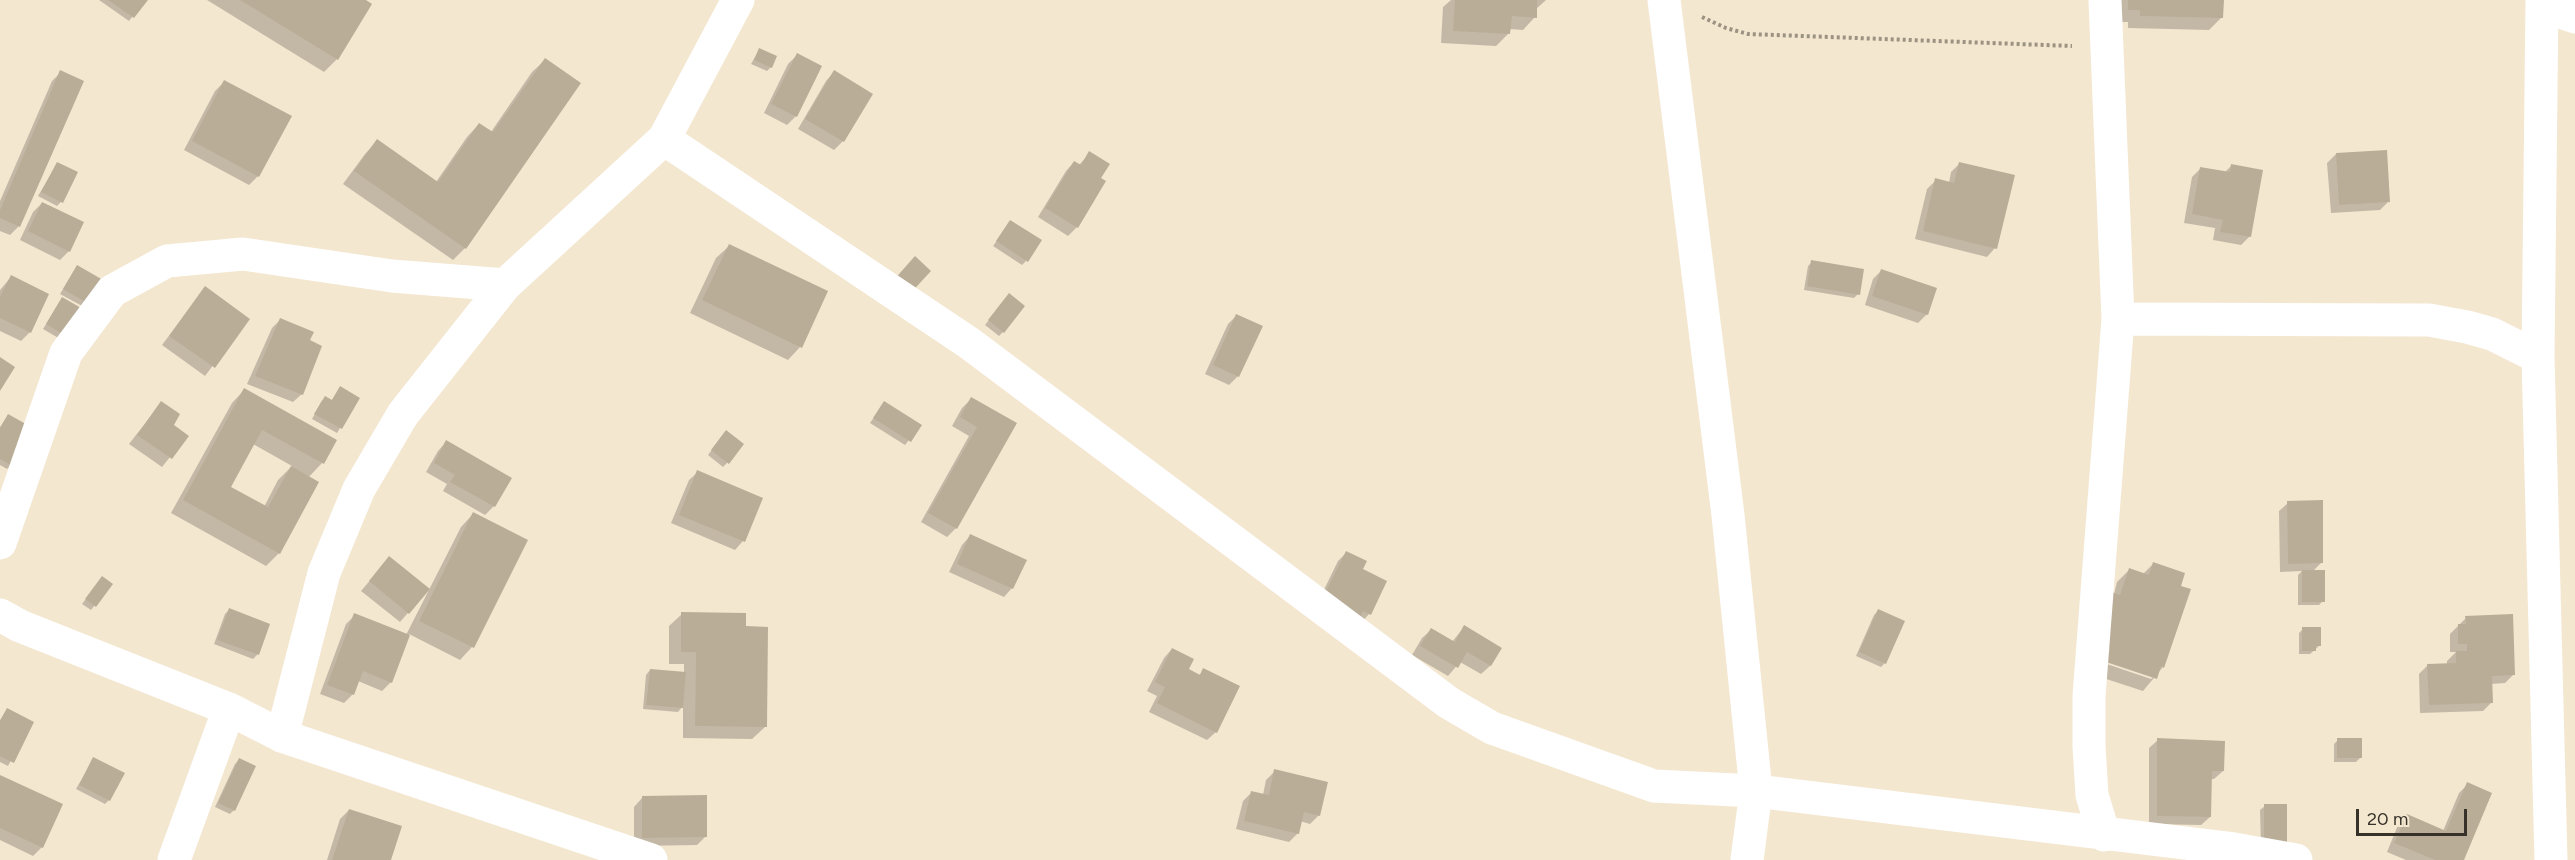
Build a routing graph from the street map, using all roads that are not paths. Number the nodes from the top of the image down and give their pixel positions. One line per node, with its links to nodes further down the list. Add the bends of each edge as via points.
1 (738, 0): 6 (street)
2 (1664, 0): 14 (street, via 1728,515)
3 (2105, 0): 8 (street)
4 (2542, 3): 5 (street); 9 (street)
5 (2575, 17)
6 (664, 139): 7 (street); 14 (street, via 969,343 1469,717 1654,786)
7 (505, 285): 10 (street, via 392,276 243,254 167,261 112,291 66,354); 13 (street, via 403,414 359,489 324,573)
8 (2118, 319): 9 (street, via 2429,320 2492,334); 15 (street, via 2089,696 2092,795)
9 (2538, 357): 20 (street)
10 (0, 543)
11 (0, 615): 12 (street)
12 (229, 709): 13 (street); 16 (street)
13 (282, 736): 17 (street)
14 (1756, 791): 15 (street); 18 (street)
15 (2104, 835): 19 (street)
16 (174, 860)
17 (651, 860)
18 (1748, 860)
19 (2296, 860)
20 (2551, 860)

